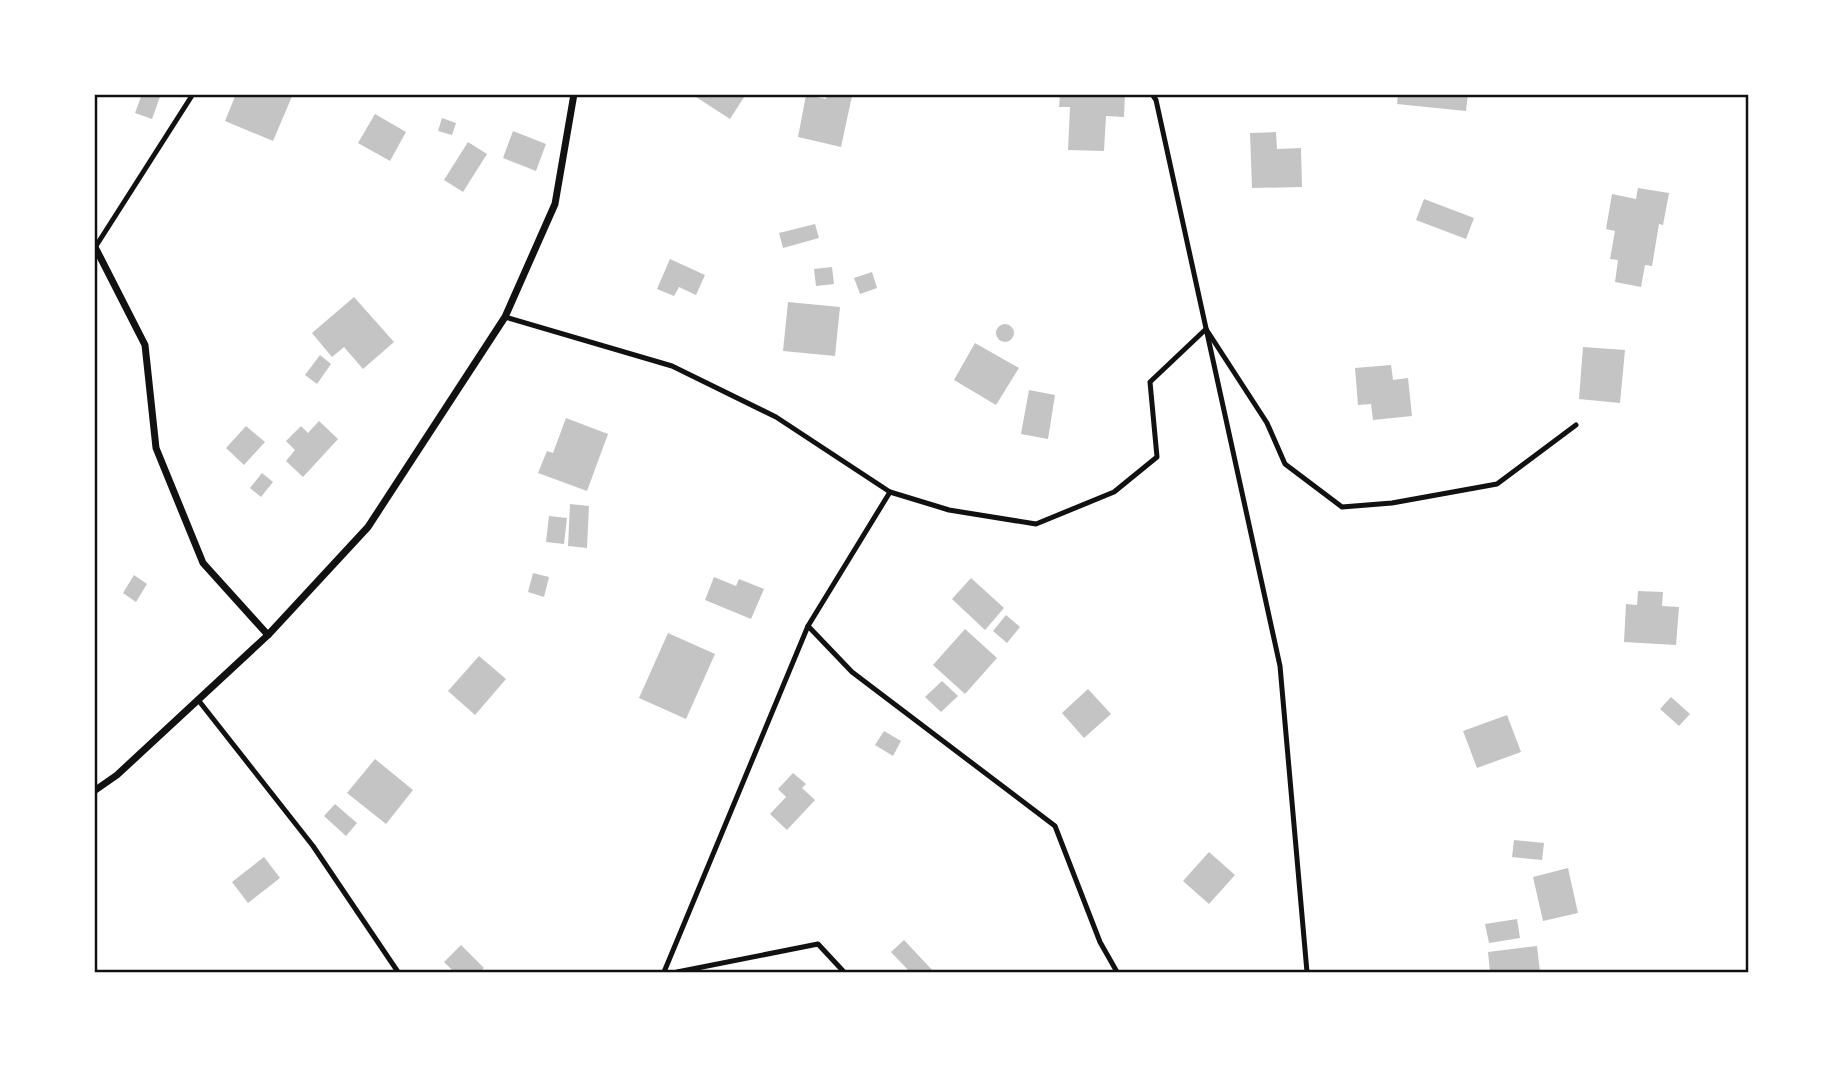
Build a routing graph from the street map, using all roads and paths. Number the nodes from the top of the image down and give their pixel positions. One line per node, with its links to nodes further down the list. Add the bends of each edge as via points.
1 (193, 94): 4 (lane)
2 (574, 94): 5 (street, via 555,204)
3 (1152, 94): 6 (lane)
4 (95, 246): 10 (street, via 145,345 156,448 204,563)
5 (505, 317): 8 (lane, via 672,366 776,417); 10 (street, via 368,527)
6 (1206, 329): 7 (lane, via 1268,423 1285,464 1342,507 1497,484); 8 (lane, via 1150,382 1157,457 1114,492 1035,524 949,510); 18 (lane, via 1280,666)
7 (1576, 425)
8 (890, 492): 9 (lane)
9 (808, 626): 14 (lane); 17 (lane, via 852,672 1055,826 1100,942)
10 (268, 635): 11 (street)
11 (199, 701): 12 (street); 13 (lane, via 313,846)
12 (94, 791)
13 (398, 972)
14 (664, 972)
15 (677, 972): 16 (lane, via 818,944)
16 (844, 972)
17 (1117, 972)
18 (1307, 972)

